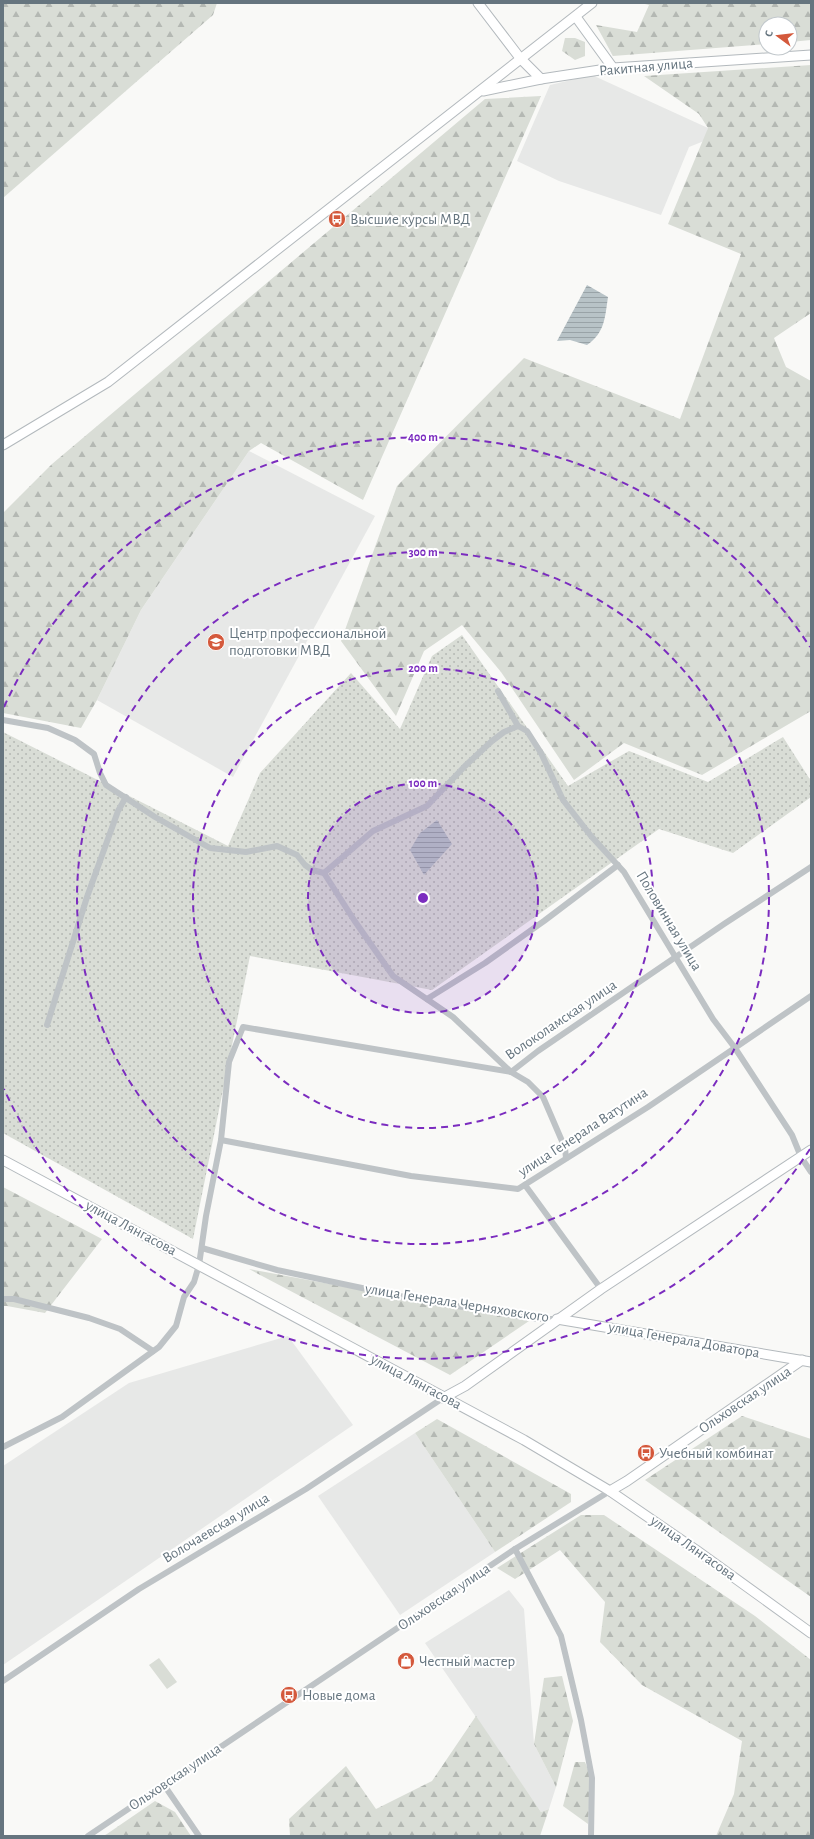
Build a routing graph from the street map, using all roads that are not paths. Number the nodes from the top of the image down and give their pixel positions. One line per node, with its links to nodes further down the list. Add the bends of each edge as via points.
1 (478, 3): 5 (street)
2 (592, 3): 3 (street)
3 (576, 17): 5 (street); 6 (street)
4 (811, 54): 6 (street, Ракитная улица)
5 (520, 58): 7 (street); 8 (street)
6 (614, 68): 7 (street, Ракитная улица)
7 (541, 79): 8 (street, Ракитная улица)
8 (482, 91): 9 (street, via 108,382)
9 (3, 445)
10 (498, 691): 12 (street, Половинная улица)
11 (3, 720): 13 (street, via 48,728 75,740 94,754 106,785)
12 (518, 726): 14 (street, Половинная улица, via 527,731 541,753 563,800); 16 (street, via 492,741 427,806 372,831)
13 (126, 797): 16 (street, via 155,817 210,848 246,852 277,846 297,855 312,870); 20 (street, via 118,811 88,897)
14 (618, 865): 17 (street, Половинная улица); 19 (street, via 485,963)
15 (811, 867): 17 (street, Волоколамская улица)
16 (324, 873): 19 (street, via 393,976)
17 (677, 957): 21 (street, Половинная улица, via 713,1019); 22 (street, Волоколамская улица)
18 (811, 996): 21 (street, улица Генерала Ватутина)
19 (426, 999): 22 (street, via 453,1016)
20 (47, 1025)
21 (735, 1048): 25 (street, Половинная улица, via 792,1135); 26 (street, улица Генерала Ватутина)
22 (511, 1072): 23 (street, Волоколамская улица, via 243,1027 229,1062); 26 (street, via 528,1082 543,1097 565,1148)
23 (221, 1140): 29 (street, улица Генерала Ватутина, via 411,1176 518,1189); 30 (street)
24 (811, 1150): 25 (street, улица Генерала Черняховского)
25 (801, 1157): 28 (street, Половинная улица); 32 (street, улица Генерала Черняховского)
26 (566, 1158): 29 (street, улица Генерала Ватутина)
27 (3, 1160): 31 (street, улица Лянгасова)
28 (811, 1172)
29 (525, 1185): 32 (street)
30 (202, 1248): 31 (street); 34 (street, улица Генерала Черняховского, via 277,1270 414,1299 538,1319)
31 (199, 1265): 35 (street, via 194,1282 184,1297 176,1326); 37 (street, улица Лянгасова)
32 (601, 1289): 34 (street, улица Генерала Черняховского)
33 (3, 1299): 35 (street, via 14,1299 89,1318 120,1329)
34 (557, 1319): 36 (street, улица Генерала Доватора); 37 (street, via 464,1386)
35 (153, 1351): 38 (street, via 62,1417)
36 (807, 1361): 39 (street, Ольховская улица)
37 (443, 1398): 39 (street, улица Лянгасова, via 524,1440); 42 (street, Волочаевская улица, via 306,1489 139,1589)
38 (3, 1447)
39 (610, 1491): 40 (street, Ольховская улица); 41 (street, улица Лянгасова)
40 (515, 1549): 43 (street, Ольховская улица); 46 (street, via 561,1636 592,1778)
41 (811, 1633)
42 (3, 1681)
43 (164, 1784): 44 (street, Ольховская улица); 45 (street)
44 (88, 1836)
45 (199, 1836)
46 (591, 1836)

